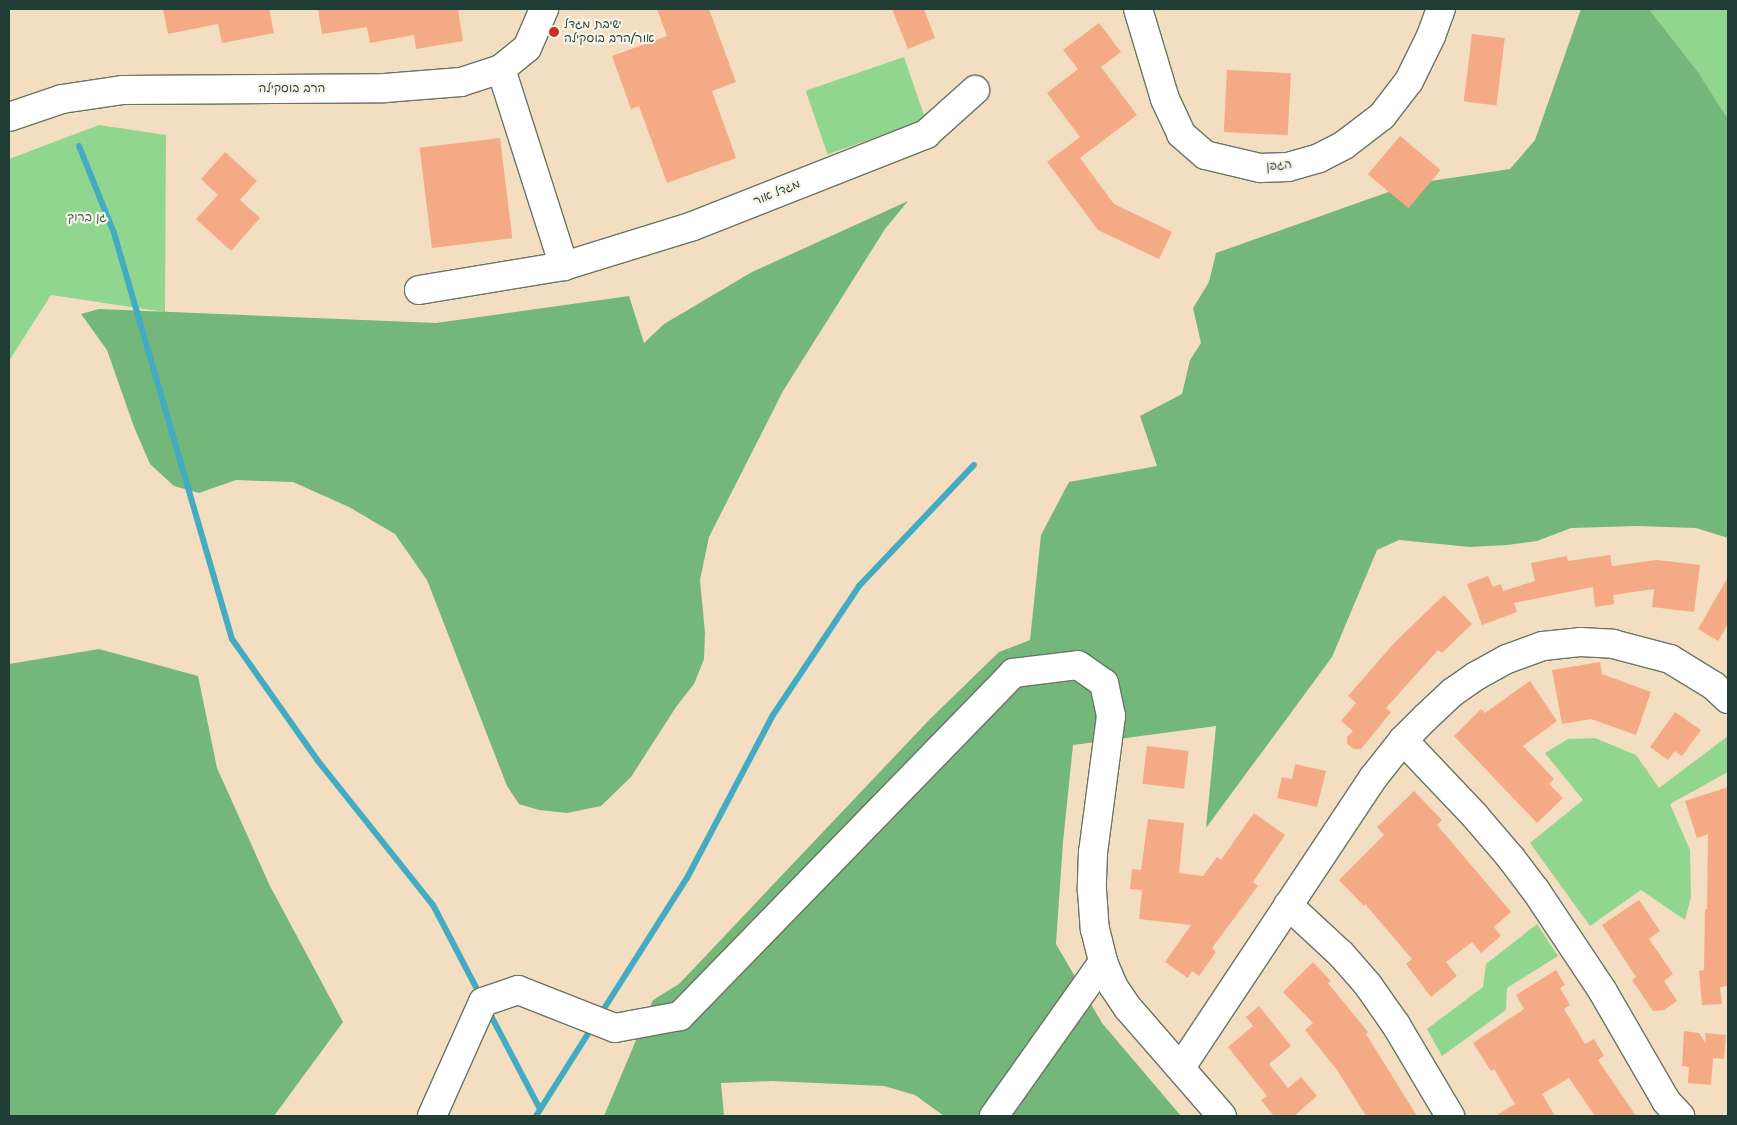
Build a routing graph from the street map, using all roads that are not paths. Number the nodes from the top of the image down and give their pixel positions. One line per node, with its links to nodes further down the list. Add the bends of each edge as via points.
1 (544, 9): 4 (street, הרב בוסקילה, via 526,48)
2 (1138, 9): 3 (street, הגפן, via 1164,99 1181,134 1205,155 1260,168 1288,167 1319,158 1344,145 1382,116 1409,81)
3 (1440, 9)
4 (501, 69): 6 (street, הרב בוסקילה, via 461,82 385,88 123,90 62,99); 7 (street)
5 (975, 90): 7 (street, מגדל אור, via 926,134 693,226)
6 (9, 116)
7 (564, 266): 8 (street, מגדל אור)
8 (419, 290)
9 (1728, 699): 10 (street, via 1692,671 1670,659 1641,650 1580,642 1543,646 1507,659 1476,676 1453,692)
10 (1403, 740): 11 (street, via 1352,808); 18 (street, via 1475,816 1526,878 1602,990 1666,1101)
11 (1288, 905): 13 (street); 17 (street, via 1341,954 1368,985 1396,1025)
12 (1103, 962): 13 (street, via 1113,986 1128,1008); 14 (street, via 1095,929 1092,890 1093,852 1111,716 1104,683 1078,665 1013,674 680,1016 615,1028 518,990 483,1002); 15 (street)
13 (1181, 1067): 16 (street)
14 (432, 1116)
15 (994, 1116)
16 (1222, 1116)
17 (1450, 1116)
18 (1680, 1116)

